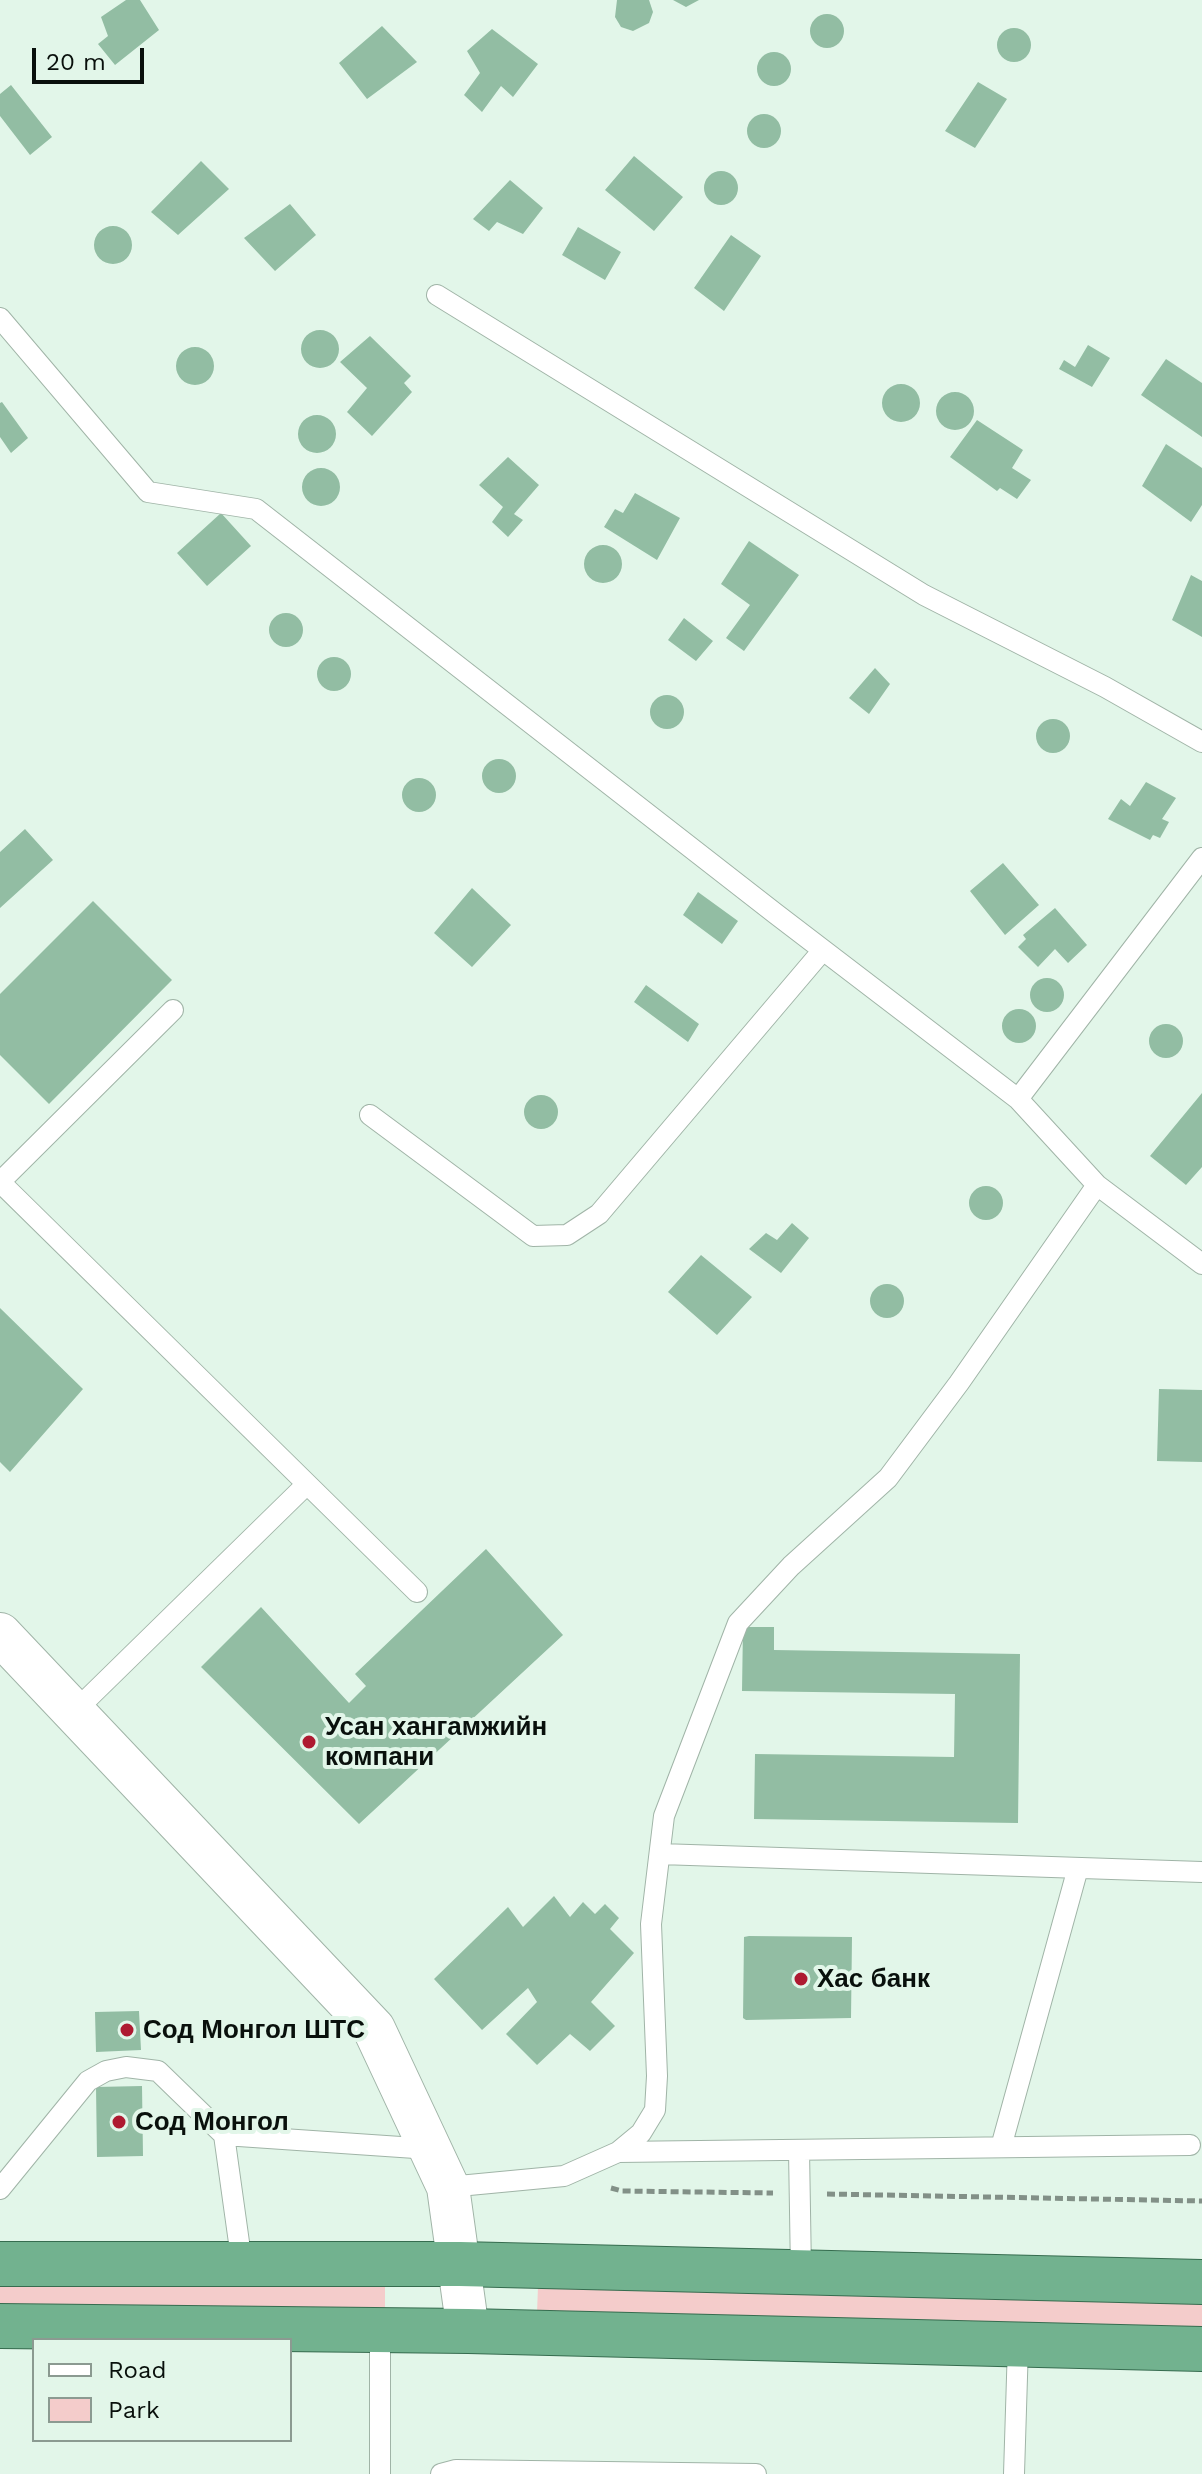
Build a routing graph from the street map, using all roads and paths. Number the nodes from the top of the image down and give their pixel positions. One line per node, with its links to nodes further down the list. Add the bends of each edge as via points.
1 (437, 295): 3 (lane, via 924,595)
2 (0, 318): 5 (lane, via 148,492 256,509)
3 (1202, 742)
4 (1202, 858): 7 (lane)
5 (823, 950): 7 (lane); 8 (lane, via 599,1214 567,1235 533,1236)
6 (173, 1010): 11 (lane, via 0,1182)
7 (1018, 1099): 9 (lane)
8 (370, 1115)
9 (1097, 1185): 10 (lane); 15 (lane, via 888,1478 791,1566 738,1623 664,1816)
10 (1202, 1264)
11 (307, 1484): 12 (lane); 14 (lane)
12 (417, 1592)
13 (0, 1634): 14 (street)
14 (74, 1712): 21 (street, via 374,2029)
15 (660, 1854): 16 (lane); 23 (lane, via 651,1924 655,2110 641,2133)
16 (1078, 1868): 17 (lane); 20 (lane)
17 (1202, 1872)
18 (224, 2135): 21 (lane); 26 (lane, via 158,2071 106,2071 88,2081); 30 (lane)
19 (1190, 2145): 20 (lane)
20 (1001, 2147): 22 (lane)
21 (430, 2149): 25 (street)
22 (799, 2150): 23 (lane); 27 (lane)
23 (618, 2152): 24 (lane)
24 (564, 2176): 25 (lane); 27 (path, via 622,2191)
25 (448, 2187): 31 (street)
26 (0, 2189)
27 (801, 2194): 28 (path); 32 (lane)
28 (1202, 2201)
29 (0, 2264): 30 (highway)
30 (242, 2264): 31 (highway)
31 (460, 2264): 32 (highway); 36 (street)
32 (801, 2272): 33 (highway)
33 (1202, 2282)
34 (0, 2326): 35 (highway)
35 (380, 2330): 36 (highway); 39 (lane)
36 (468, 2331): 37 (highway)
37 (1018, 2345): 38 (highway); 42 (lane)
38 (1202, 2349)
39 (380, 2474)
40 (441, 2474): 41 (lane)
41 (756, 2474)
42 (1014, 2474)

